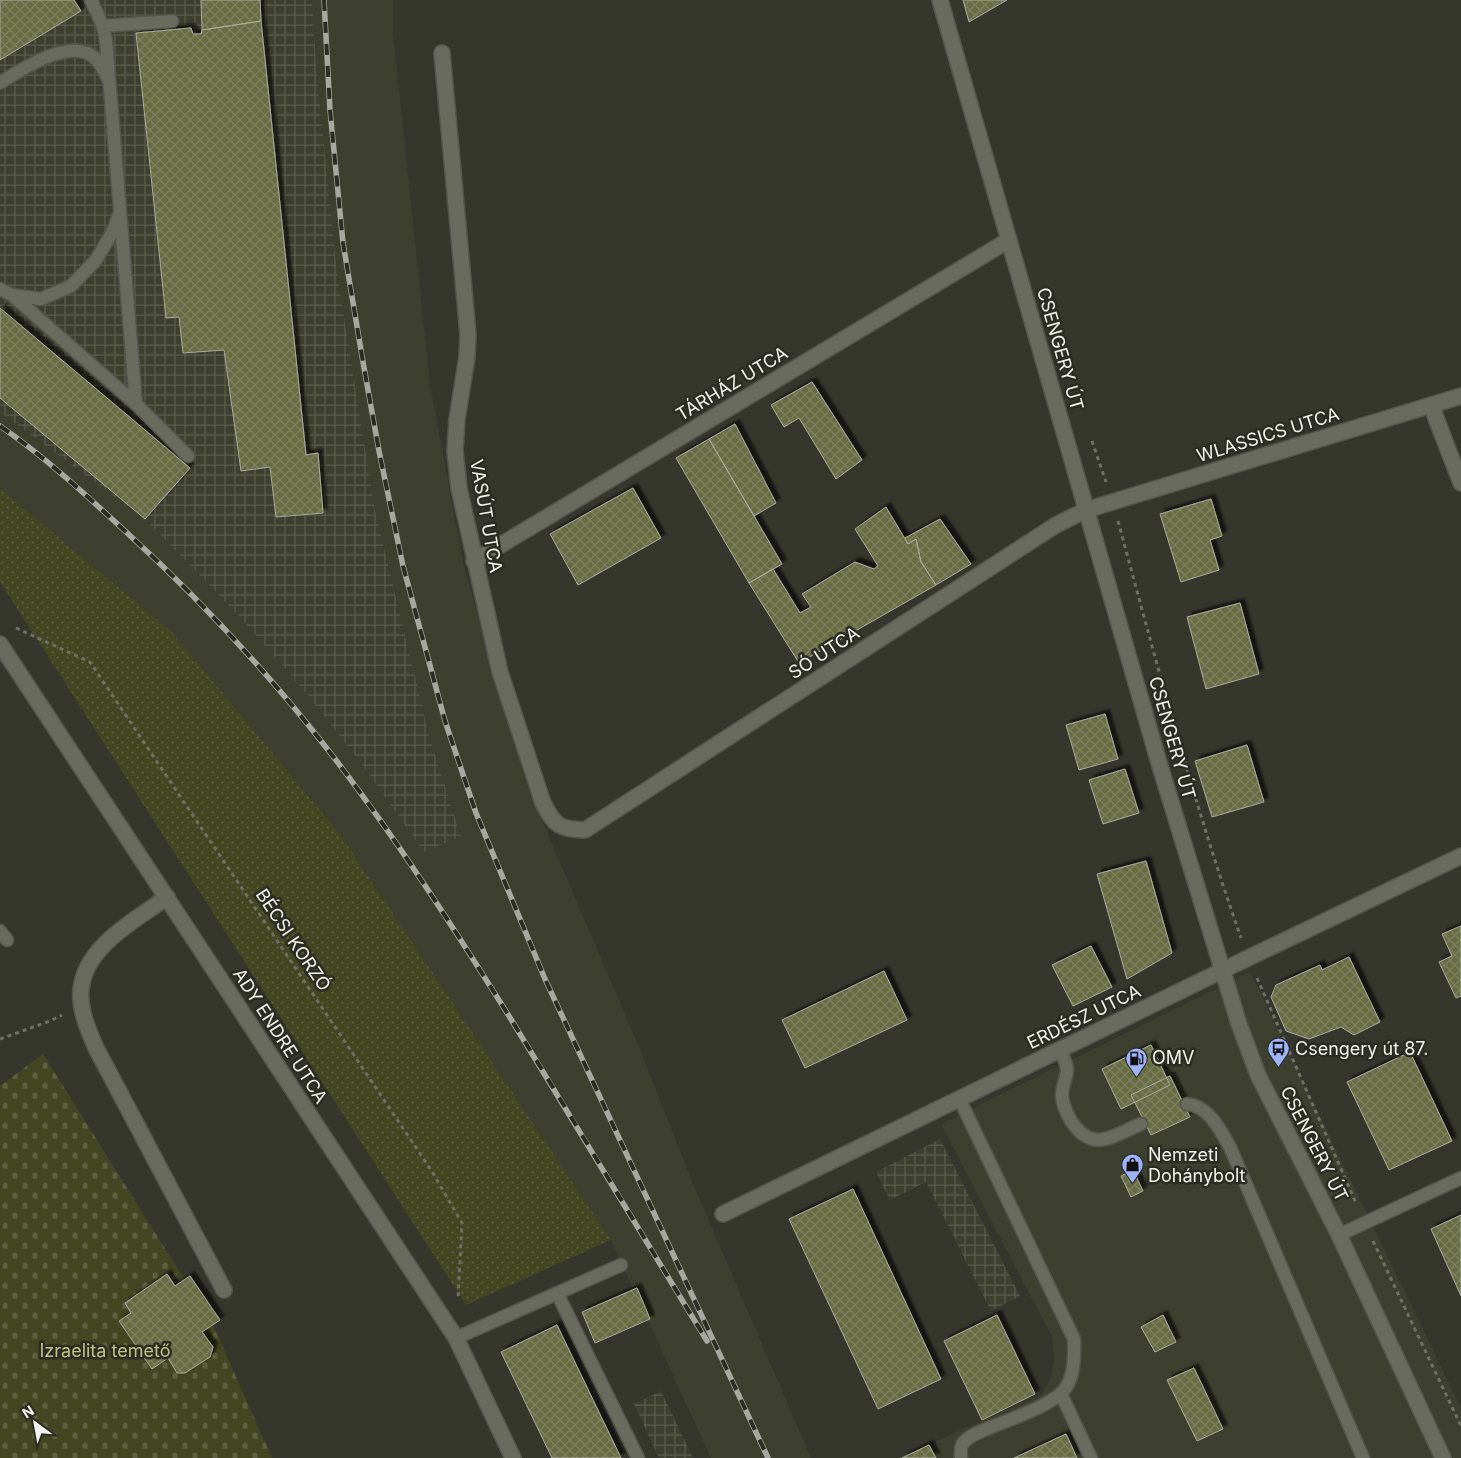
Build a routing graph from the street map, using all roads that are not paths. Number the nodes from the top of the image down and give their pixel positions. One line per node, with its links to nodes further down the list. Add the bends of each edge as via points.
1 (90, 0): 4 (lane)
2 (940, 0): 9 (street, CSENGERY ÚT)
3 (172, 21): 4 (lane)
4 (103, 26): 6 (lane)
5 (442, 53): 18 (street, VASÚT UTCA, via 468,334 455,451)
6 (110, 82): 7 (lane, via 96,59 84,52 65,50 25,67); 8 (lane)
7 (0, 83)
8 (120, 212): 11 (lane, via 113,232 96,260 71,286 40,299); 13 (lane)
9 (1009, 240): 17 (street, CSENGERY ÚT); 18 (street, TÁRHÁZ UTCA)
10 (0, 289): 11 (lane)
11 (12, 295): 13 (lane)
12 (1461, 396): 14 (street, WLASSICS UTCA)
13 (136, 404): 15 (lane)
14 (1431, 405): 16 (street); 17 (street, WLASSICS UTCA)
15 (188, 456)
16 (1461, 483)
17 (1086, 510): 20 (street, SÓ UTCA, via 1056,525); 23 (street, CSENGERY ÚT)
18 (474, 561): 20 (street, VASÚT UTCA, via 500,672 543,803 551,818 566,830)
19 (0, 644): 22 (street, ADY ENDRE UTCA)
20 (585, 830)
21 (1461, 856): 23 (street, ERDÉSZ UTCA)
22 (167, 897): 32 (street, via 100,949 84,974 81,1004 96,1048); 34 (street, ADY ENDRE UTCA)
23 (1222, 971): 24 (street, ERDÉSZ UTCA); 30 (street, CSENGERY ÚT, via 1258,1076)
24 (1060, 1050): 25 (street, ERDÉSZ UTCA); 27 (lane, via 1067,1069 1063,1104 1082,1135 1090,1140 1102,1140)
25 (959, 1098): 29 (street, ERDÉSZ UTCA); 35 (lane, via 1074,1339 1071,1374)
26 (1186, 1104): 40 (lane, via 1194,1104 1209,1116 1230,1147)
27 (1141, 1124)
28 (1461, 1178): 30 (lane)
29 (723, 1214)
30 (1339, 1235): 41 (street, CSENGERY ÚT)
31 (621, 1265): 33 (lane)
32 (224, 1290)
33 (557, 1293): 34 (lane); 37 (lane)
34 (456, 1338): 36 (street, ADY ENDRE UTCA)
35 (1061, 1394): 38 (lane, via 1048,1403 974,1434 963,1444); 39 (lane)
36 (513, 1458)
37 (638, 1458)
38 (961, 1458)
39 (1091, 1458)
40 (1363, 1458)
41 (1443, 1458)

